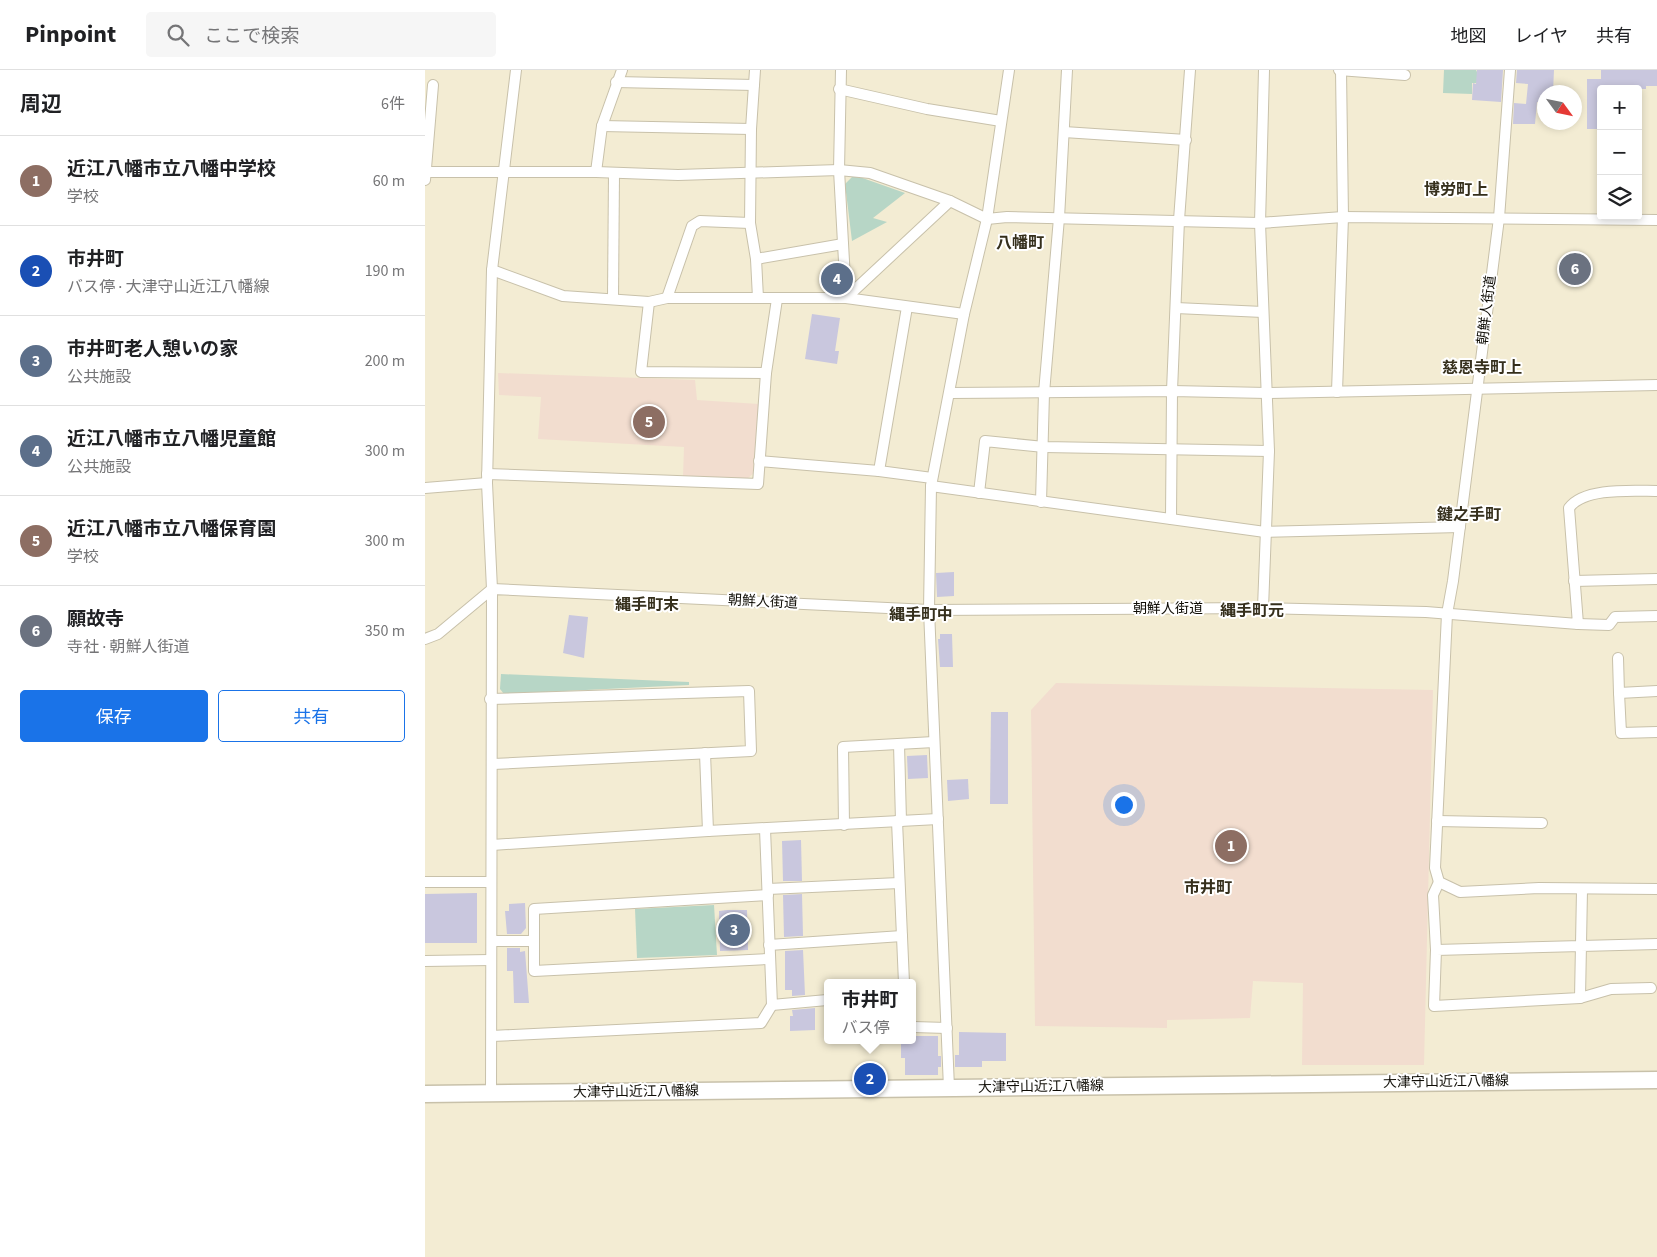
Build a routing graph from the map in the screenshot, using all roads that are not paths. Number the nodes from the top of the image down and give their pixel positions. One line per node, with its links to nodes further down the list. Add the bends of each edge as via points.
1 (516, 70): 22 (street)
2 (622, 70): 12 (street)
3 (755, 70): 14 (street)
4 (841, 70): 15 (street)
5 (1009, 70): 16 (street)
6 (1067, 70): 19 (street)
7 (1190, 70): 20 (street)
8 (1265, 70): 34 (street)
9 (1341, 70): 11 (street); 28 (street)
10 (1510, 70): 30 (street, 朝鮮人街道)
11 (1405, 75)
12 (616, 82): 14 (street); 17 (street)
13 (433, 85): 26 (street)
14 (754, 85): 18 (street)
15 (839, 90): 16 (street, via 927,109); 21 (street)
16 (1001, 120): 31 (street)
17 (602, 126): 18 (street); 23 (street)
18 (751, 128): 24 (street)
19 (1064, 132): 20 (street); 29 (street)
20 (1186, 140): 32 (street)
21 (839, 170): 24 (street); 27 (street, via 870,173); 36 (street)
22 (503, 172): 23 (street); 26 (street); 38 (street)
23 (596, 172): 25 (street)
24 (750, 172): 25 (street); 35 (street)
25 (614, 173): 39 (street)
26 (425, 175)
27 (951, 201): 31 (street); 42 (street)
28 (1343, 217): 30 (street); 34 (street); 53 (street)
29 (1059, 218): 31 (street); 32 (street); 55 (street)
30 (1499, 218): 33 (street); 51 (street, 朝鮮人街道)
31 (987, 219): 48 (street)
32 (1179, 220): 34 (street); 46 (street)
33 (1657, 220)
34 (1260, 223): 47 (street)
35 (750, 224): 37 (street); 40 (street, via 700,221 692,226)
36 (843, 244): 37 (street); 42 (street)
37 (756, 259): 41 (street)
38 (492, 270): 39 (street, via 563,296); 62 (street)
39 (613, 298): 44 (street)
40 (667, 298): 41 (street); 44 (street)
41 (758, 298): 43 (street)
42 (846, 298): 43 (street); 45 (street)
43 (777, 299): 49 (street)
44 (649, 302): 49 (street, via 641,372)
45 (907, 307): 48 (street); 61 (street)
46 (1175, 308): 47 (street); 52 (street)
47 (1263, 312): 56 (street)
48 (964, 314): 54 (street)
49 (765, 373): 60 (street)
50 (1657, 386): 51 (street)
51 (1477, 389): 53 (street); 69 (street, 朝鮮人街道)
52 (1172, 391): 55 (street); 56 (street); 58 (street)
53 (1337, 392): 56 (street)
54 (950, 393): 55 (street); 63 (street)
55 (1044, 393): 57 (street)
56 (1267, 393): 59 (street)
57 (1043, 447): 58 (street); 66 (street, via 985,441); 67 (street)
58 (1172, 449): 59 (street); 68 (street)
59 (1269, 451): 70 (street)
60 (759, 461): 61 (street); 62 (street, via 758,484)
61 (879, 471): 63 (street)
62 (487, 478): 64 (street); 73 (street)
63 (932, 482): 66 (street); 75 (street)
64 (425, 488)
65 (1657, 491): 72 (street, via 1625,491 1575,500 1569,508 1568,518)
66 (979, 493): 67 (street)
67 (1041, 502): 68 (street)
68 (1171, 519): 70 (street)
69 (1460, 527): 70 (street); 76 (street, 朝鮮人街道)
70 (1265, 532): 74 (street)
71 (1657, 579): 72 (street)
72 (1574, 581): 78 (street)
73 (492, 589): 75 (street, 朝鮮人街道); 79 (street, via 438,634); 83 (street)
74 (1263, 608): 75 (street, 朝鮮人街道); 76 (street, 朝鮮人街道)
75 (929, 610): 85 (street)
76 (1447, 614): 78 (street); 91 (street)
77 (1657, 616): 78 (street, via 1615,617 1609,625)
78 (1578, 624)
79 (425, 639)
80 (1618, 658): 82 (street)
81 (1657, 691): 82 (street)
82 (1619, 693): 84 (street, via 1621,733)
83 (490, 699): 87 (street, via 749,691 751,751); 88 (street)
84 (1657, 732)
85 (934, 742): 86 (street); 89 (street)
86 (899, 744): 90 (street); 93 (street, via 843,747)
87 (705, 754): 88 (street); 95 (street)
88 (493, 764): 96 (street)
89 (938, 819): 90 (street); 120 (street)
90 (899, 821): 93 (street); 100 (street)
91 (1437, 821): 92 (street); 99 (street, via 1435,868)
92 (1542, 823)
93 (844, 825): 94 (street)
94 (765, 829): 95 (street); 103 (street)
95 (708, 831): 96 (street)
96 (492, 845): 98 (street)
97 (425, 882): 98 (street)
98 (491, 882): 105 (street)
99 (1439, 882): 102 (street, via 1460,892 1539,888); 110 (street, via 1433,895)
100 (899, 883): 103 (street); 104 (street)
101 (1657, 889): 102 (street)
102 (1582, 890): 109 (street)
103 (768, 892): 106 (street, via 534,909); 108 (street)
104 (902, 936): 108 (street); 114 (street)
105 (492, 941): 106 (street); 113 (street)
106 (534, 941): 111 (street, via 534,970)
107 (1657, 944): 109 (street)
108 (769, 945): 111 (street)
109 (1581, 945): 110 (street); 116 (street)
110 (1436, 950): 116 (street, via 1434,1006)
111 (768, 959): 118 (street)
112 (425, 960): 113 (street)
113 (491, 960): 121 (street)
114 (904, 979)
115 (1651, 988): 116 (street, via 1611,989)
116 (1580, 998)
117 (824, 1000): 118 (street)
118 (772, 1005): 121 (street, via 761,1023)
119 (916, 1027): 120 (street)
120 (947, 1028): 123 (street)
121 (492, 1036): 125 (street)
122 (1657, 1080): 123 (main road, 大津守山近江八幡線)
123 (949, 1088): 125 (main road, 大津守山近江八幡線)
124 (425, 1094): 125 (main road, 大津守山近江八幡線)
125 (491, 1094)

